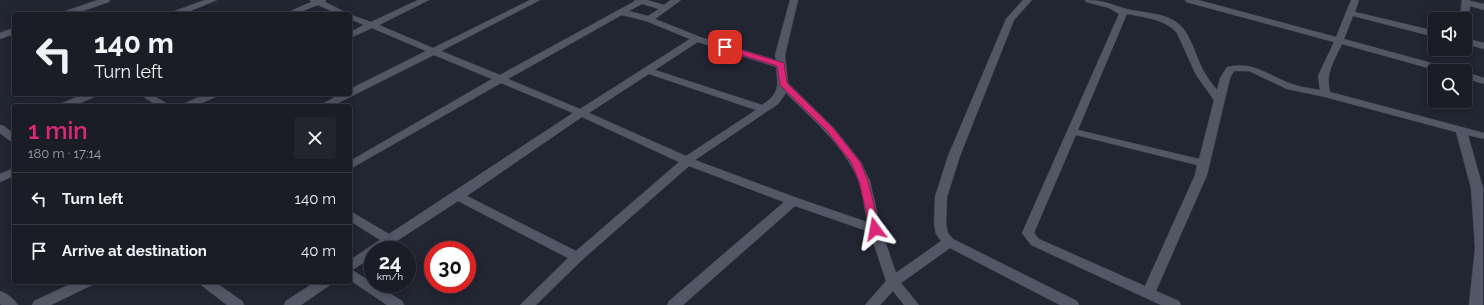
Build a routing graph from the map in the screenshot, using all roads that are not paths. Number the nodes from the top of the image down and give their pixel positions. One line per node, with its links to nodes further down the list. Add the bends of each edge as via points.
1 (106, 0): 17 (street)
2 (213, 0): 18 (street)
3 (425, 0): 26 (street)
4 (536, 0): 35 (street)
5 (677, 0): 15 (street)
6 (794, 0): 36 (street, via 780,56)
7 (1028, 0): 72 (street, via 1010,19 954,156 941,197 940,224 942,234)
8 (1088, 0): 16 (street)
9 (1189, 0): 32 (street)
10 (1355, 0): 23 (street)
11 (318, 1): 19 (street); 20 (street)
12 (640, 1): 15 (street); 21 (street)
13 (1466, 1): 14 (street); 22 (street)
14 (1484, 6)
15 (666, 8): 25 (street)
16 (1121, 10): 49 (street, via 1160,18 1176,26 1201,75); 59 (street, via 1123,14)
17 (72, 12)
18 (180, 12)
19 (293, 12)
20 (341, 12)
21 (621, 12): 25 (street); 40 (street)
22 (1465, 12)
23 (1350, 13): 27 (street); 32 (street)
24 (352, 17): 26 (street)
25 (649, 19): 31 (street)
26 (371, 26): 29 (street); 35 (street)
27 (1428, 32)
28 (12, 33): 30 (street)
29 (352, 34)
30 (0, 36)
31 (697, 39): 36 (street); 38 (street)
32 (1339, 40): 37 (street); 44 (street, via 1323,76)
33 (1472, 43): 34 (street)
34 (1484, 46)
35 (433, 51): 40 (street); 43 (street)
36 (781, 64): 42 (street)
37 (1428, 65)
38 (647, 70): 54 (street); 55 (street)
39 (1472, 77): 41 (street)
40 (500, 79): 55 (street); 64 (street)
41 (1484, 80)
42 (783, 84): 54 (street, via 781,94); 70 (street, via 830,130 855,162 864,181)
43 (352, 92)
44 (1326, 94): 49 (street, via 1287,86 1257,71 1237,67 1230,69); 57 (street)
45 (88, 96): 50 (street)
46 (148, 96): 51 (street)
47 (210, 96): 52 (street)
48 (345, 96): 53 (street)
49 (1219, 99): 63 (street)
50 (69, 104)
51 (162, 104)
52 (192, 104)
53 (328, 104)
54 (763, 109): 62 (street)
55 (581, 113): 62 (street); 67 (street)
56 (12, 128): 58 (street)
57 (1461, 129): 60 (street); 94 (street, via 1476,188 1481,248)
58 (2, 130): 61 (street)
59 (1072, 131): 63 (street); 81 (street, via 1028,233 1035,242)
60 (1484, 136)
61 (12, 138)
62 (687, 161): 68 (street); 74 (street)
63 (1203, 163): 81 (street)
64 (352, 165)
65 (12, 173): 66 (street)
66 (0, 178)
67 (458, 196): 71 (street); 74 (street)
68 (793, 201): 70 (street); 89 (street)
69 (352, 217): 71 (street)
70 (875, 229): 77 (street)
71 (389, 240)
72 (949, 242): 77 (street); 92 (street)
73 (364, 257): 75 (street)
74 (577, 257): 88 (street)
75 (352, 265)
76 (352, 275): 87 (street)
77 (893, 282): 90 (street); 91 (street)
78 (83, 284): 84 (street)
79 (209, 284): 85 (street)
80 (322, 284): 86 (street)
81 (1149, 293): 93 (street)
82 (0, 296): 83 (street)
83 (11, 305)
84 (39, 305)
85 (236, 305)
86 (291, 305)
87 (397, 305)
88 (527, 305)
89 (674, 305)
90 (872, 305)
91 (912, 305)
92 (1072, 305)
93 (1174, 305)
94 (1476, 305)

